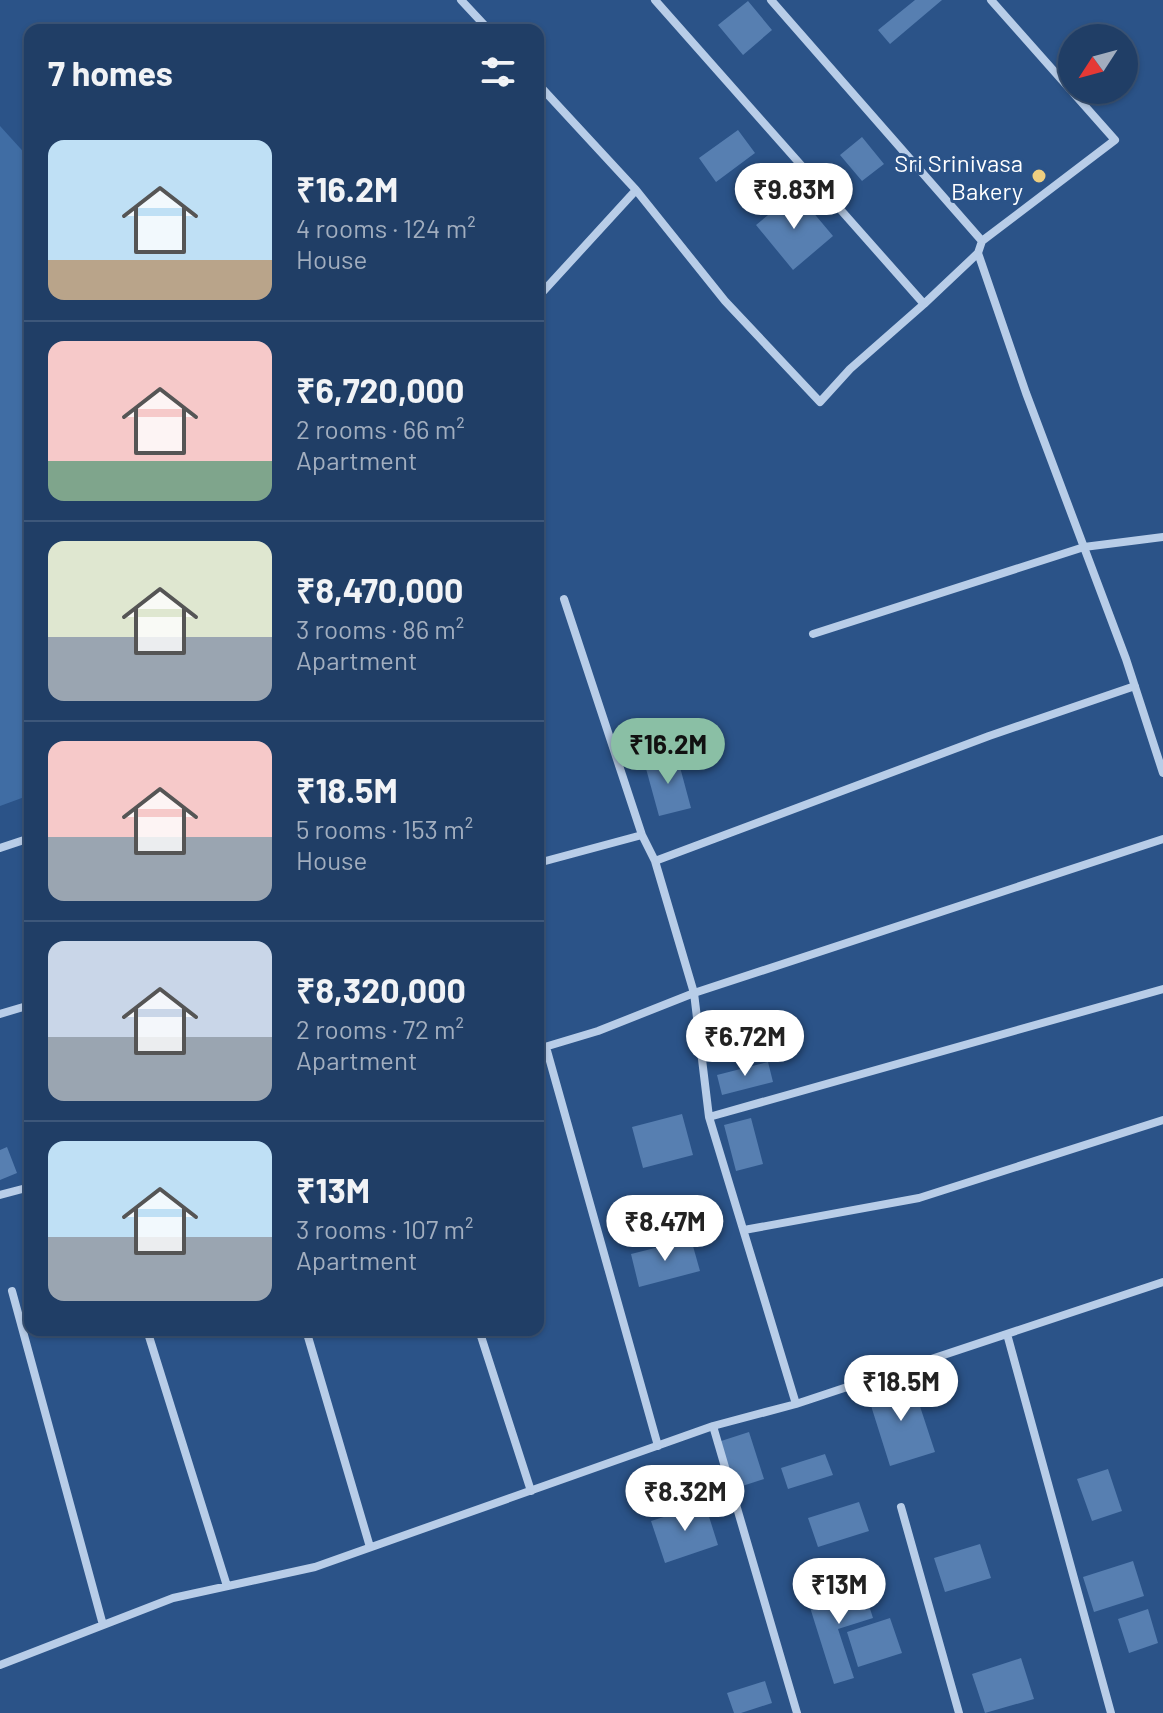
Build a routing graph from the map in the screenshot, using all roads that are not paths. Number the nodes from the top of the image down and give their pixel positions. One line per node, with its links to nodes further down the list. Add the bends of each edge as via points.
1 (461, 0): 5 (street)
2 (655, 0): 11 (street)
3 (771, 0): 8 (street)
4 (991, 0): 8 (street, via 1115,140)
5 (483, 24)
6 (544, 90): 7 (street)
7 (636, 190): 10 (street); 11 (street, via 725,301 820,402)
8 (982, 241): 9 (street)
9 (978, 253): 11 (street); 13 (street)
10 (544, 290)
11 (924, 304)
12 (1163, 537): 13 (street)
13 (1084, 547): 15 (street); 16 (street)
14 (564, 599): 18 (street)
15 (813, 634)
16 (1135, 686): 17 (street); 23 (street)
17 (1163, 773)
18 (642, 835): 22 (street); 23 (street)
19 (1163, 839): 25 (street)
20 (24, 840): 21 (street)
21 (0, 848)
22 (544, 861)
23 (655, 861): 25 (street)
24 (1163, 989): 30 (street)
25 (694, 993): 28 (street); 30 (street)
26 (24, 1007): 27 (street)
27 (0, 1014)
28 (544, 1047)
29 (544, 1055): 45 (street)
30 (709, 1117): 34 (street)
31 (1163, 1120): 34 (street, via 919,1198)
32 (24, 1189): 33 (street)
33 (0, 1195)
34 (744, 1230): 43 (street)
35 (1163, 1282): 37 (street)
36 (12, 1291): 38 (street)
37 (1007, 1334): 43 (street); 54 (street)
38 (24, 1335)
39 (24, 1336): 50 (street)
40 (149, 1336): 49 (street)
41 (308, 1336): 48 (street)
42 (481, 1336): 46 (street)
43 (796, 1404): 44 (street)
44 (713, 1426): 45 (street); 52 (street)
45 (658, 1446): 46 (street)
46 (531, 1491): 48 (street)
47 (901, 1507): 53 (street)
48 (370, 1547): 49 (street, via 315,1567)
49 (227, 1586): 50 (street, via 173,1598)
50 (103, 1625): 51 (street)
51 (0, 1665)
52 (797, 1713)
53 (959, 1713)
54 (1111, 1713)

